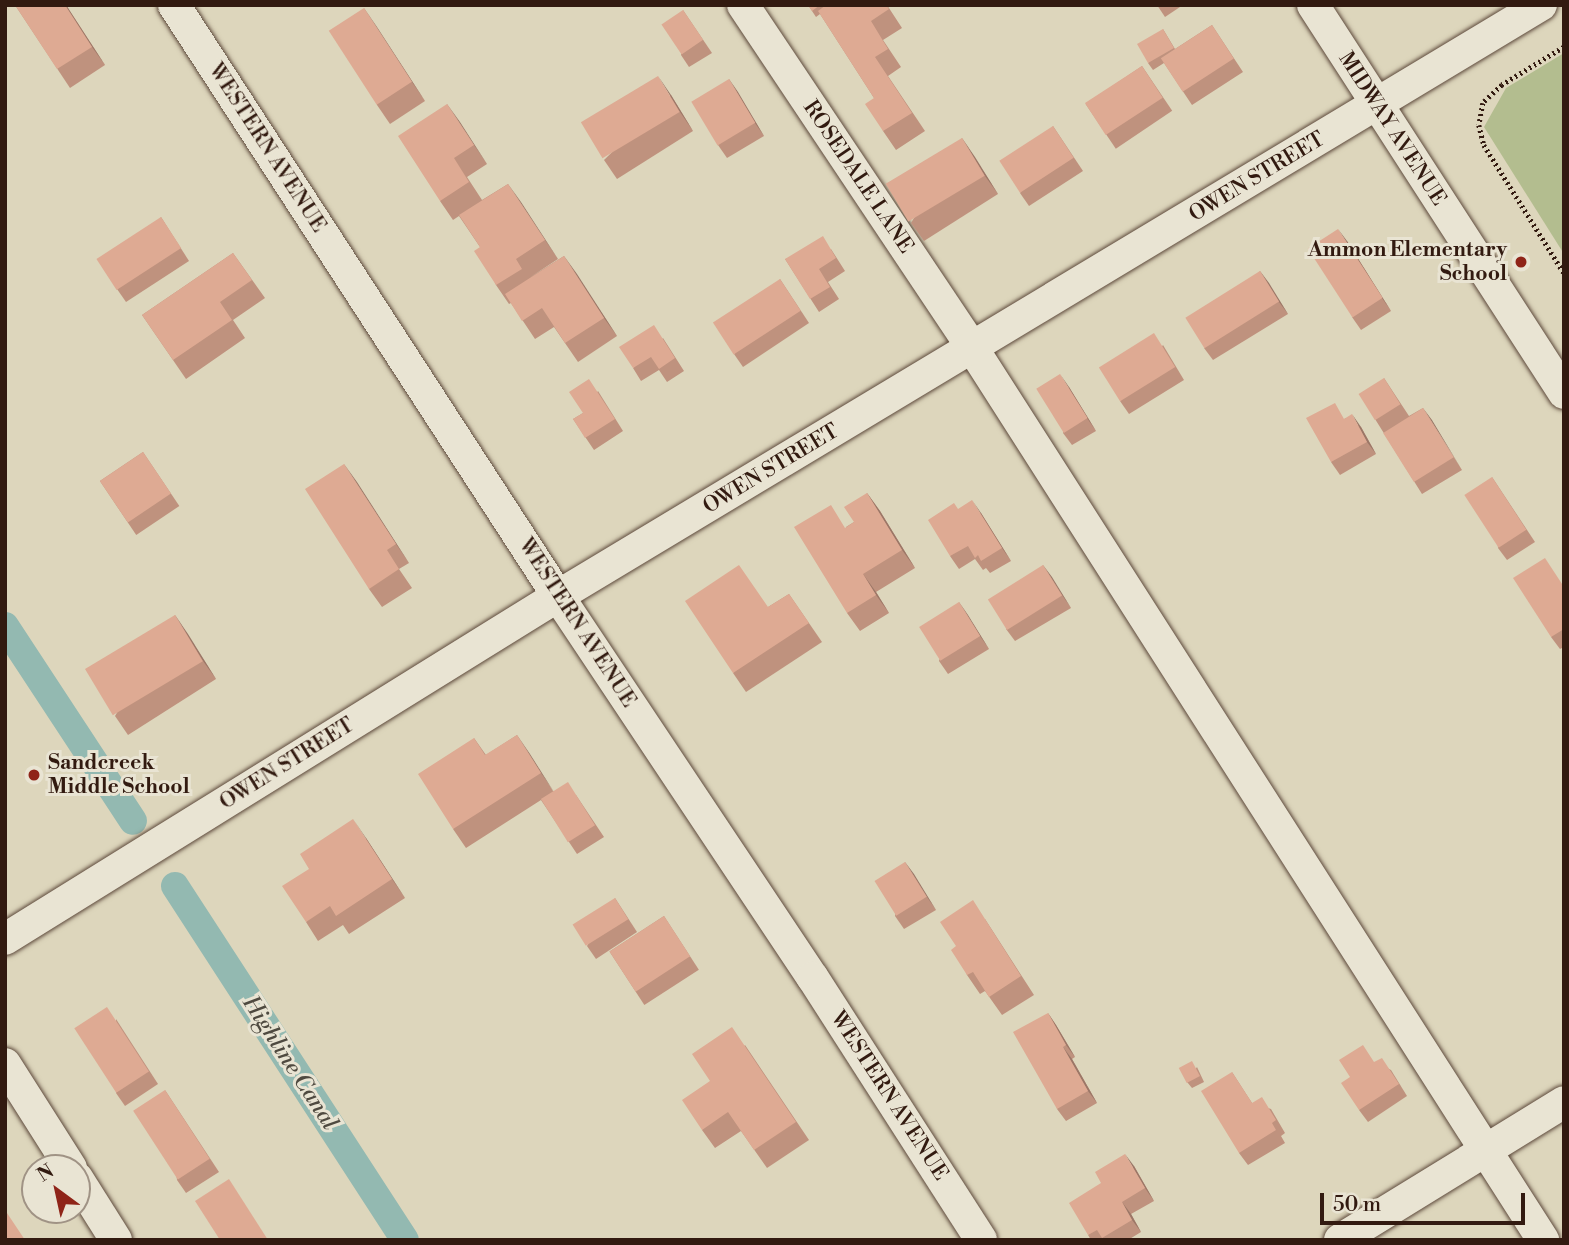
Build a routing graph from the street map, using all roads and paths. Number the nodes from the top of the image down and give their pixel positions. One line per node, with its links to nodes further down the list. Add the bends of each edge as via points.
1 (174, 5): 10 (street, WESTERN AVENUE)
2 (743, 5): 8 (street, ROSEDALE LANE)
3 (1312, 5): 6 (street, MIDWAY AVENUE)
4 (1541, 5): 6 (street, OWEN STREET)
5 (1564, 47): 7 (path, via 1502,85 1483,103 1479,125 1484,145)
6 (1377, 105): 8 (street, OWEN STREET); 9 (street, MIDWAY AVENUE)
7 (1564, 272)
8 (973, 349): 10 (street, OWEN STREET); 14 (street, ROSEDALE LANE)
9 (1564, 393)
10 (558, 596): 11 (street, OWEN STREET); 18 (street, WESTERN AVENUE)
11 (5, 939)
12 (5, 1064): 15 (street)
13 (1564, 1102): 14 (street)
14 (1485, 1151): 19 (street); 20 (street)
15 (62, 1154)
16 (91, 1200): 17 (street)
17 (116, 1240)
18 (981, 1240)
19 (1340, 1240)
20 (1543, 1240)

